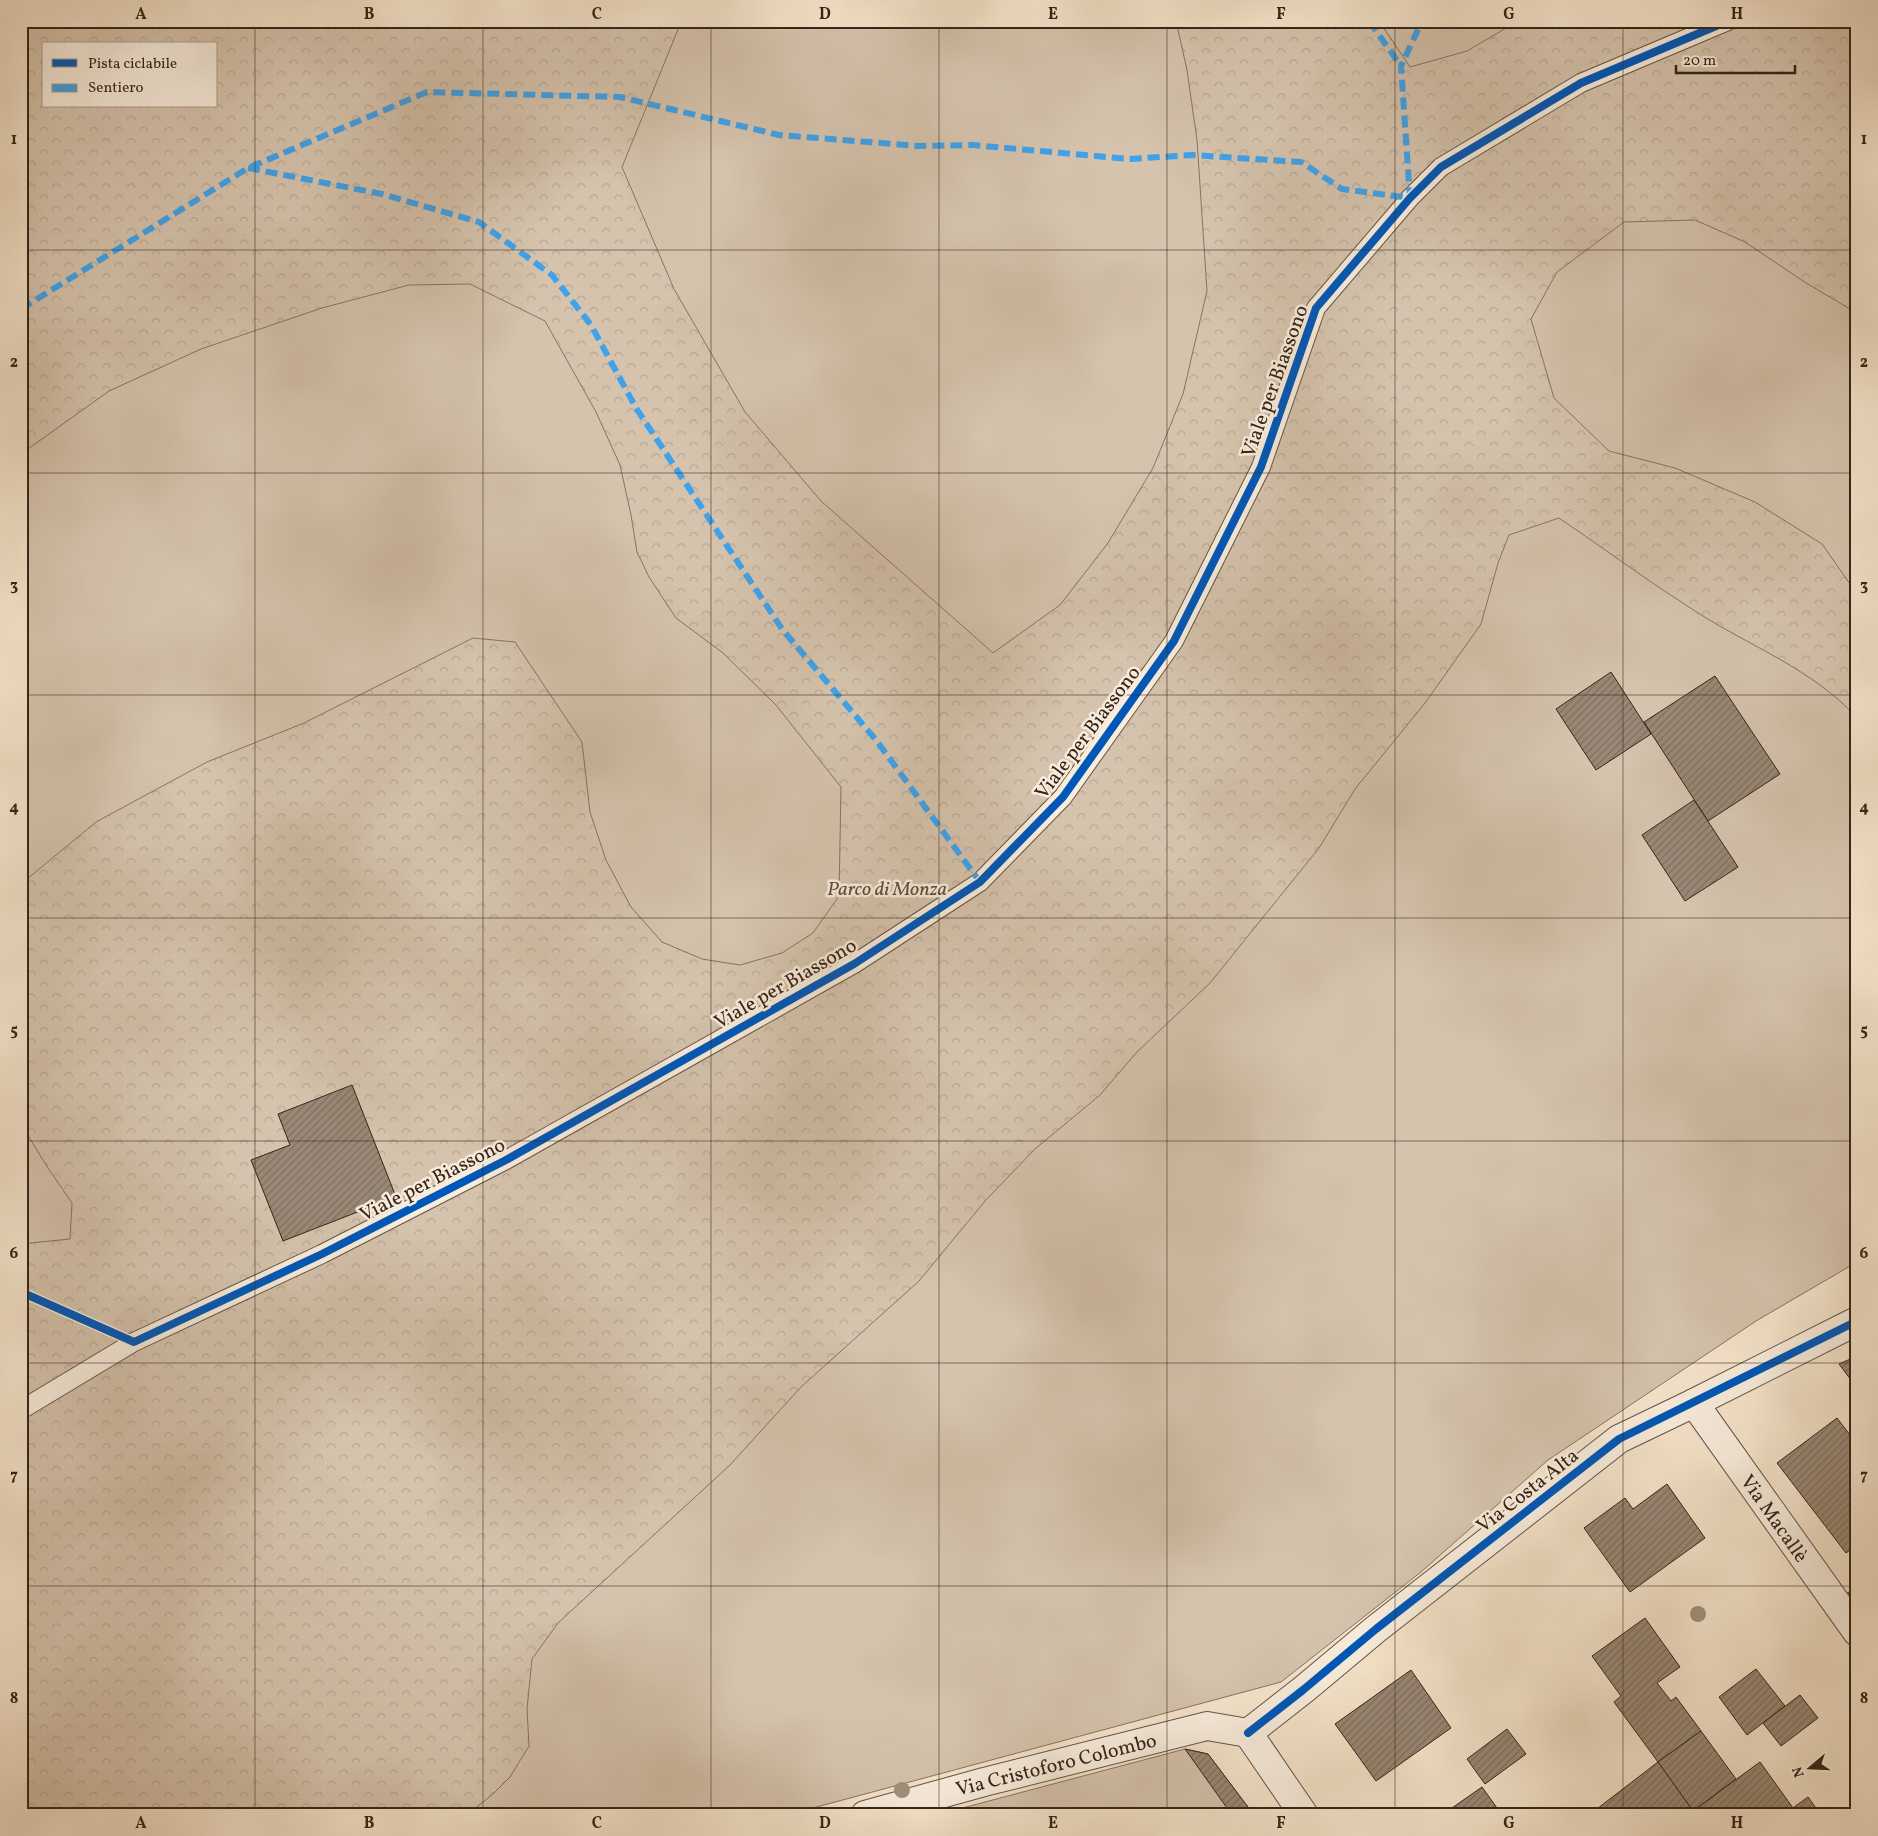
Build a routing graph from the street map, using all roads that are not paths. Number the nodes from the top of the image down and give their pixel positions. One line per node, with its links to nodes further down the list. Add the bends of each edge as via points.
1 (1728, 21): 4 (lane, Viale per Biassono, via 1581,83 1441,167 1410,198 1316,308 1261,467 1174,641 1063,797 980,882 854,964 506,1160 322,1254 134,1342)
2 (1857, 1322): 3 (street, Via Costa Alta)
3 (1694, 1403): 5 (street, Via Macallè); 6 (street, Via Costa Alta, via 1619,1439)
4 (21, 1410)
5 (1857, 1632)
6 (1248, 1733): 7 (street, Via Cristoforo Colombo, via 1207,1726 993,1779); 8 (street)
7 (865, 1815)
8 (1304, 1815)

